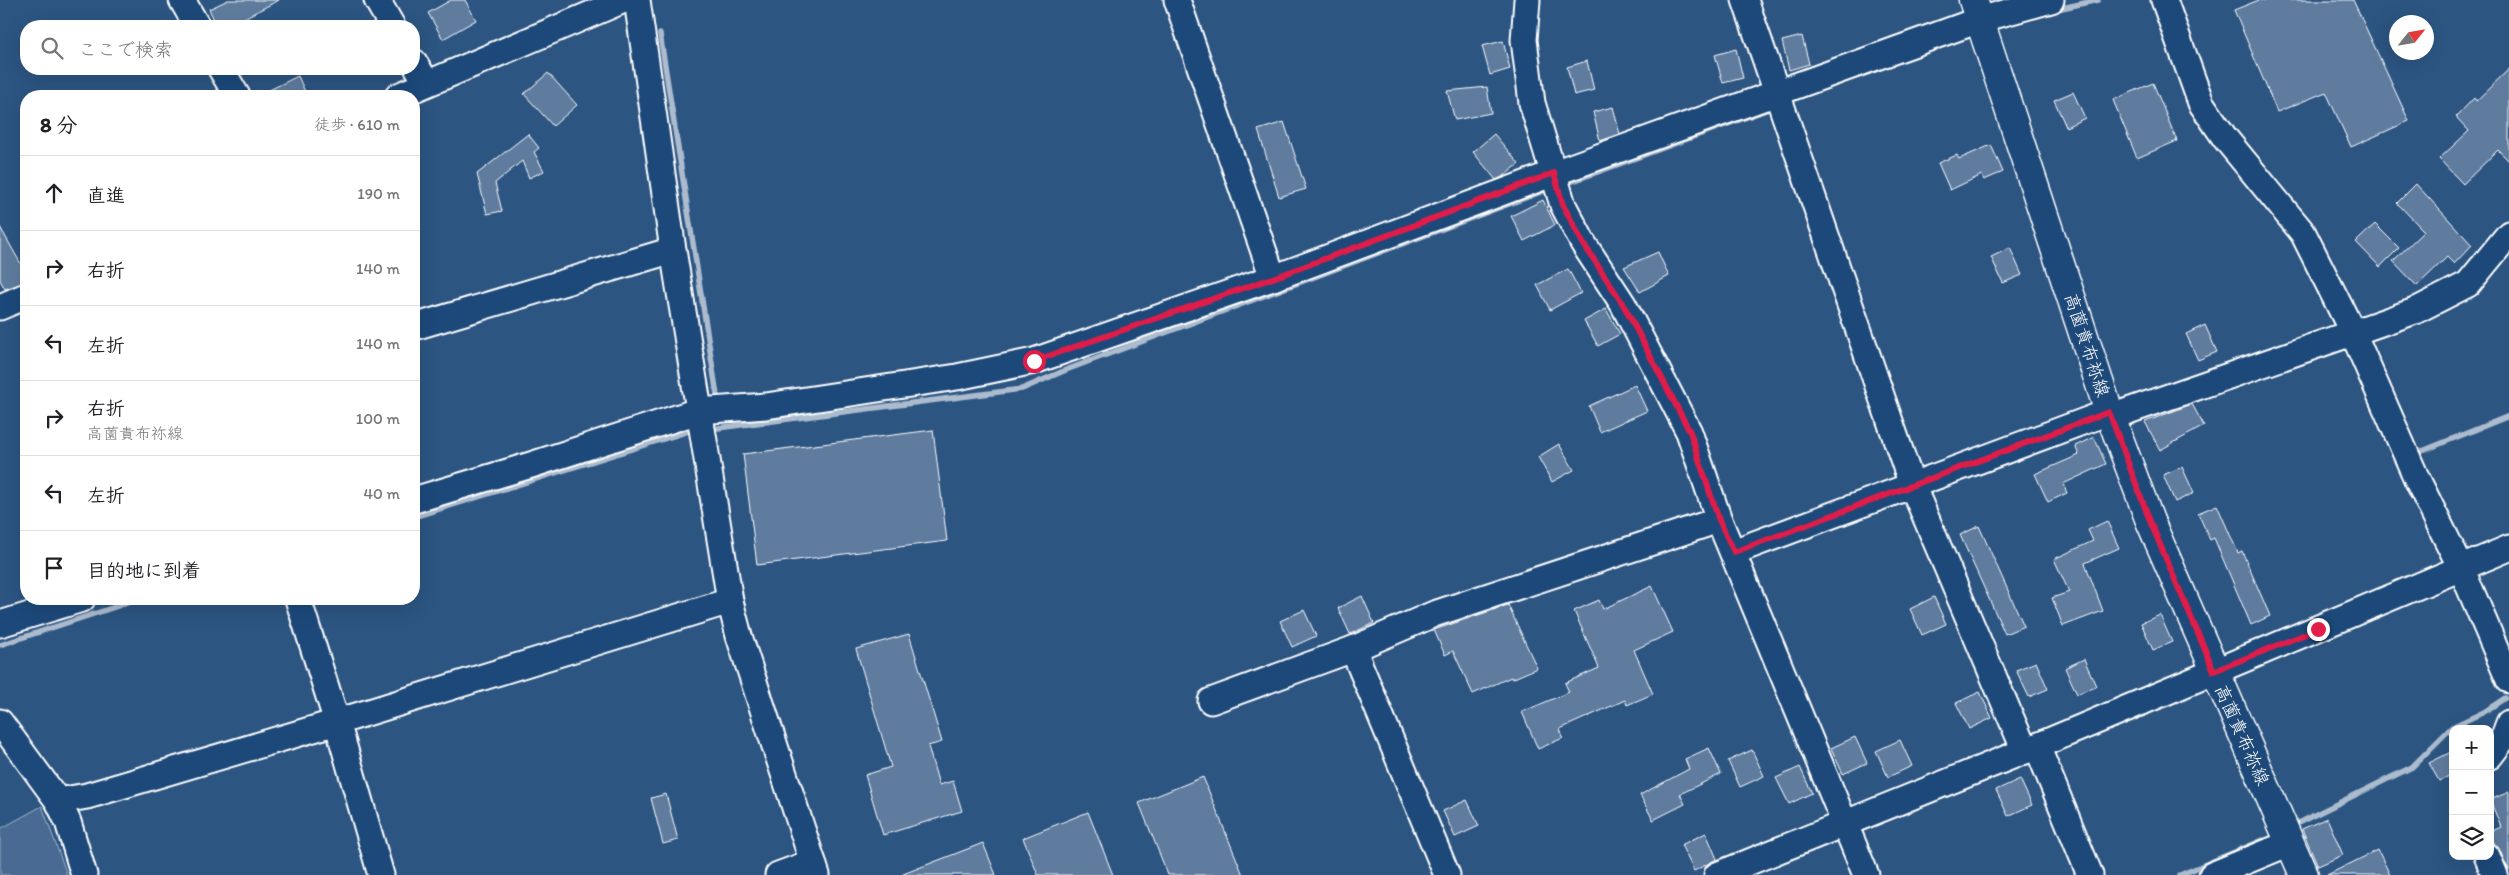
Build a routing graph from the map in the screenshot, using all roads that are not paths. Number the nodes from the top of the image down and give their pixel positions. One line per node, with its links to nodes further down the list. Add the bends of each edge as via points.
1 (182, 0): 11 (street)
2 (377, 0): 12 (street)
3 (624, 0): 15 (street)
4 (638, 0): 21 (street)
5 (1177, 0): 22 (street)
6 (1527, 0): 19 (street, via 1524,40 1532,102)
7 (1745, 0): 18 (street)
8 (2051, 0): 10 (street)
9 (2164, 0): 26 (street, via 2201,103 2303,233)
10 (1976, 10): 18 (street); 28 (main road, 高薗貴布祢線)
11 (194, 20)
12 (389, 20)
13 (420, 72): 15 (street)
14 (225, 75): 16 (street)
15 (427, 83): 17 (street)
16 (233, 90)
17 (411, 90)
18 (1777, 92): 19 (street); 29 (street)
19 (1554, 173): 22 (street); 31 (street, via 1563,205 1579,236 1623,304 1690,432)
20 (2509, 234): 26 (street, via 2468,284 2415,310)
21 (672, 250): 25 (street); 27 (street)
22 (1273, 278): 27 (street, via 1034,361 957,377 766,406)
23 (20, 299): 24 (street)
24 (0, 307)
25 (420, 325)
26 (2353, 333): 28 (street); 34 (street, via 2416,477)
27 (698, 411): 30 (street); 35 (street)
28 (2110, 414): 29 (street); 40 (main road, 高薗貴布祢線, via 2150,521)
29 (1912, 485): 33 (street); 46 (street)
30 (420, 498)
31 (1719, 520): 33 (street); 39 (street, via 1434,614)
32 (2509, 548): 34 (street)
33 (1734, 552): 49 (street)
34 (2462, 570): 40 (street); 41 (street)
35 (730, 601): 44 (street); 52 (street)
36 (62, 605): 38 (street)
37 (300, 605): 44 (street)
38 (0, 624)
39 (1353, 649): 42 (street); 56 (street)
40 (2214, 671): 46 (street); 50 (main road, 高薗貴布祢線)
41 (2509, 680)
42 (1211, 701)
43 (0, 722): 48 (street)
44 (337, 722): 48 (street, via 87,796); 54 (street)
45 (2509, 723): 47 (street)
46 (2031, 749): 49 (street); 59 (street)
47 (2494, 751)
48 (58, 801): 53 (street)
49 (1845, 825): 57 (street); 58 (street)
50 (2290, 843): 60 (street); 61 (main road, 高薗貴布祢線)
51 (2489, 860): 62 (street)
52 (815, 869): 55 (street)
53 (84, 875)
54 (381, 875)
55 (778, 875)
56 (1447, 875)
57 (1717, 875)
58 (1866, 875)
59 (2090, 875)
60 (2212, 875)
61 (2304, 875)
62 (2495, 875)

